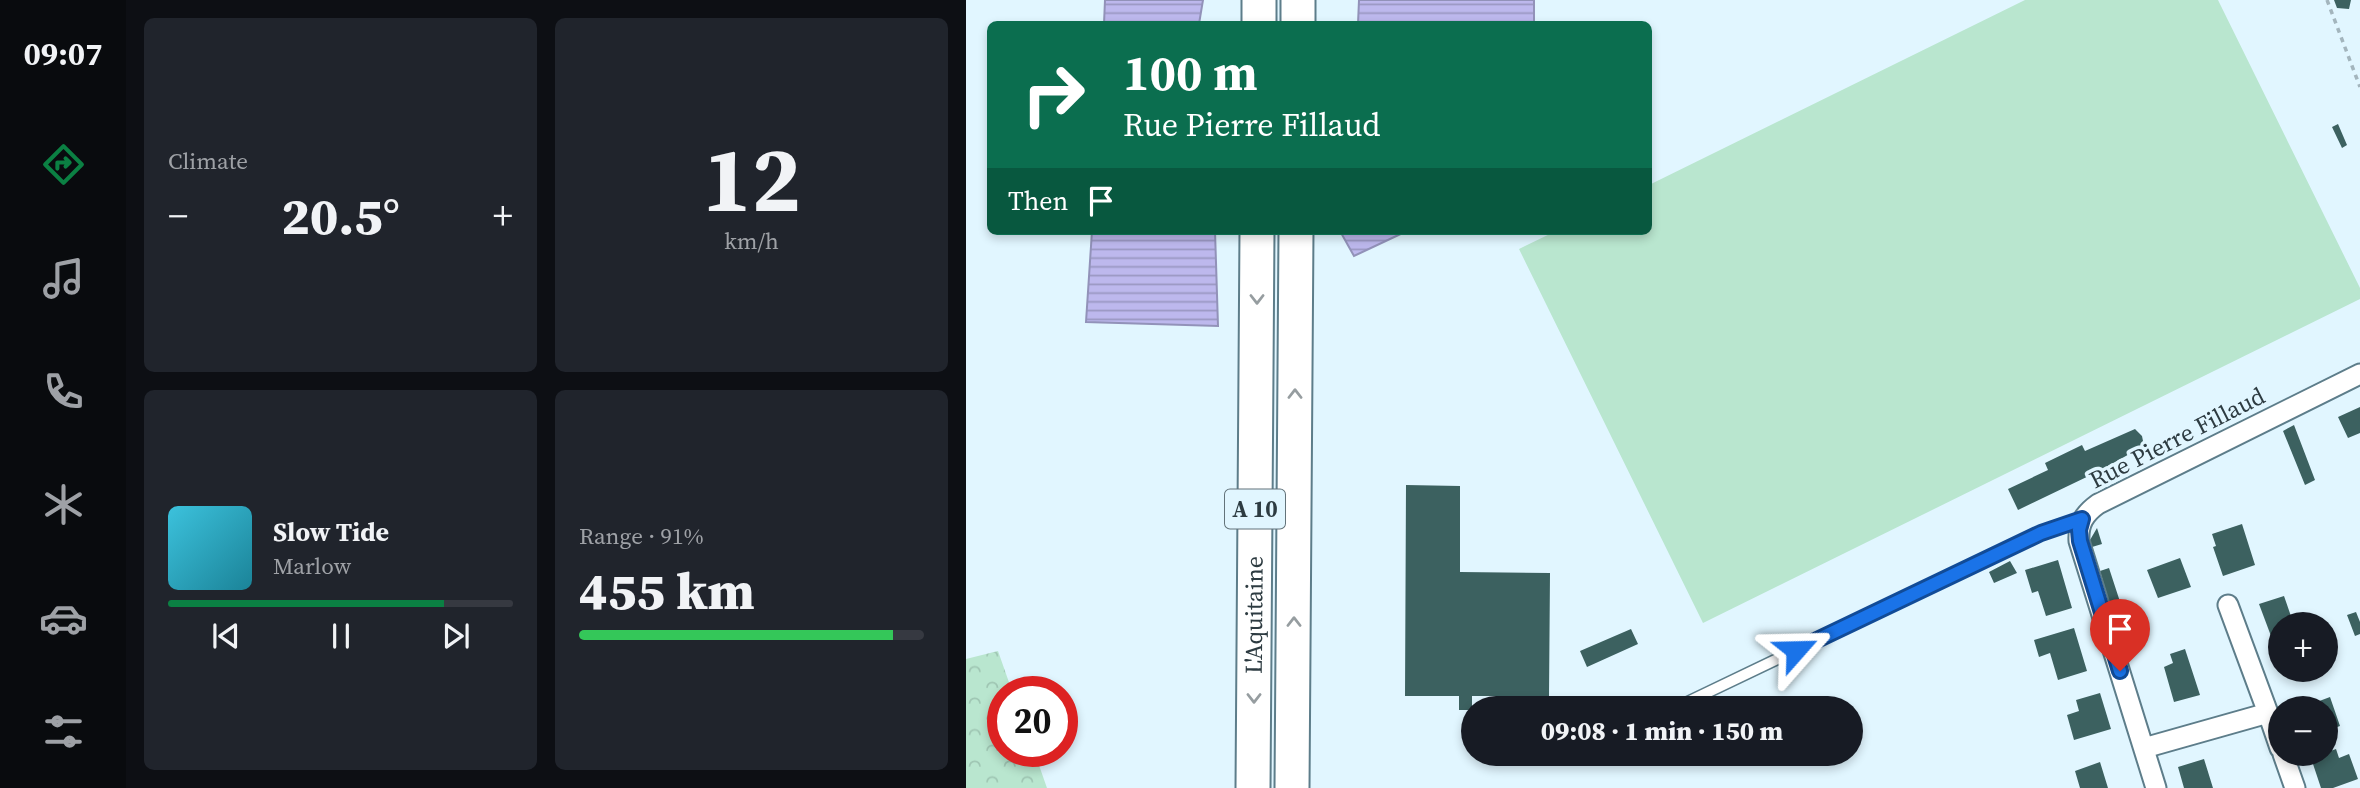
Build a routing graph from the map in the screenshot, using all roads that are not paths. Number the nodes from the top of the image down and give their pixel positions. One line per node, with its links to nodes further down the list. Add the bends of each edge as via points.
1 (1259, 0): 3 (highway)
2 (1298, 0): 4 (highway)
3 (1259, 21)
4 (1298, 21)
5 (1257, 235): 14 (highway, L'Aquitaine / A 10, one-way to 14)
6 (1296, 235): 15 (highway, L'Aquitaine / A 10, one-way to 6)
7 (2360, 374): 8 (street, Rue Pierre Fillaud, via 2098,504)
8 (2082, 519): 10 (lane, via 2041,533); 12 (street, Rue Pierre Fillaud, via 2080,541)
9 (2228, 604): 11 (street)
10 (1700, 696)
11 (2268, 713): 12 (street)
12 (2144, 748): 16 (street, Rue Pierre Fillaud)
13 (2287, 766): 17 (street)
14 (1253, 788)
15 (1292, 788)
16 (2156, 788)
17 (2295, 788)

